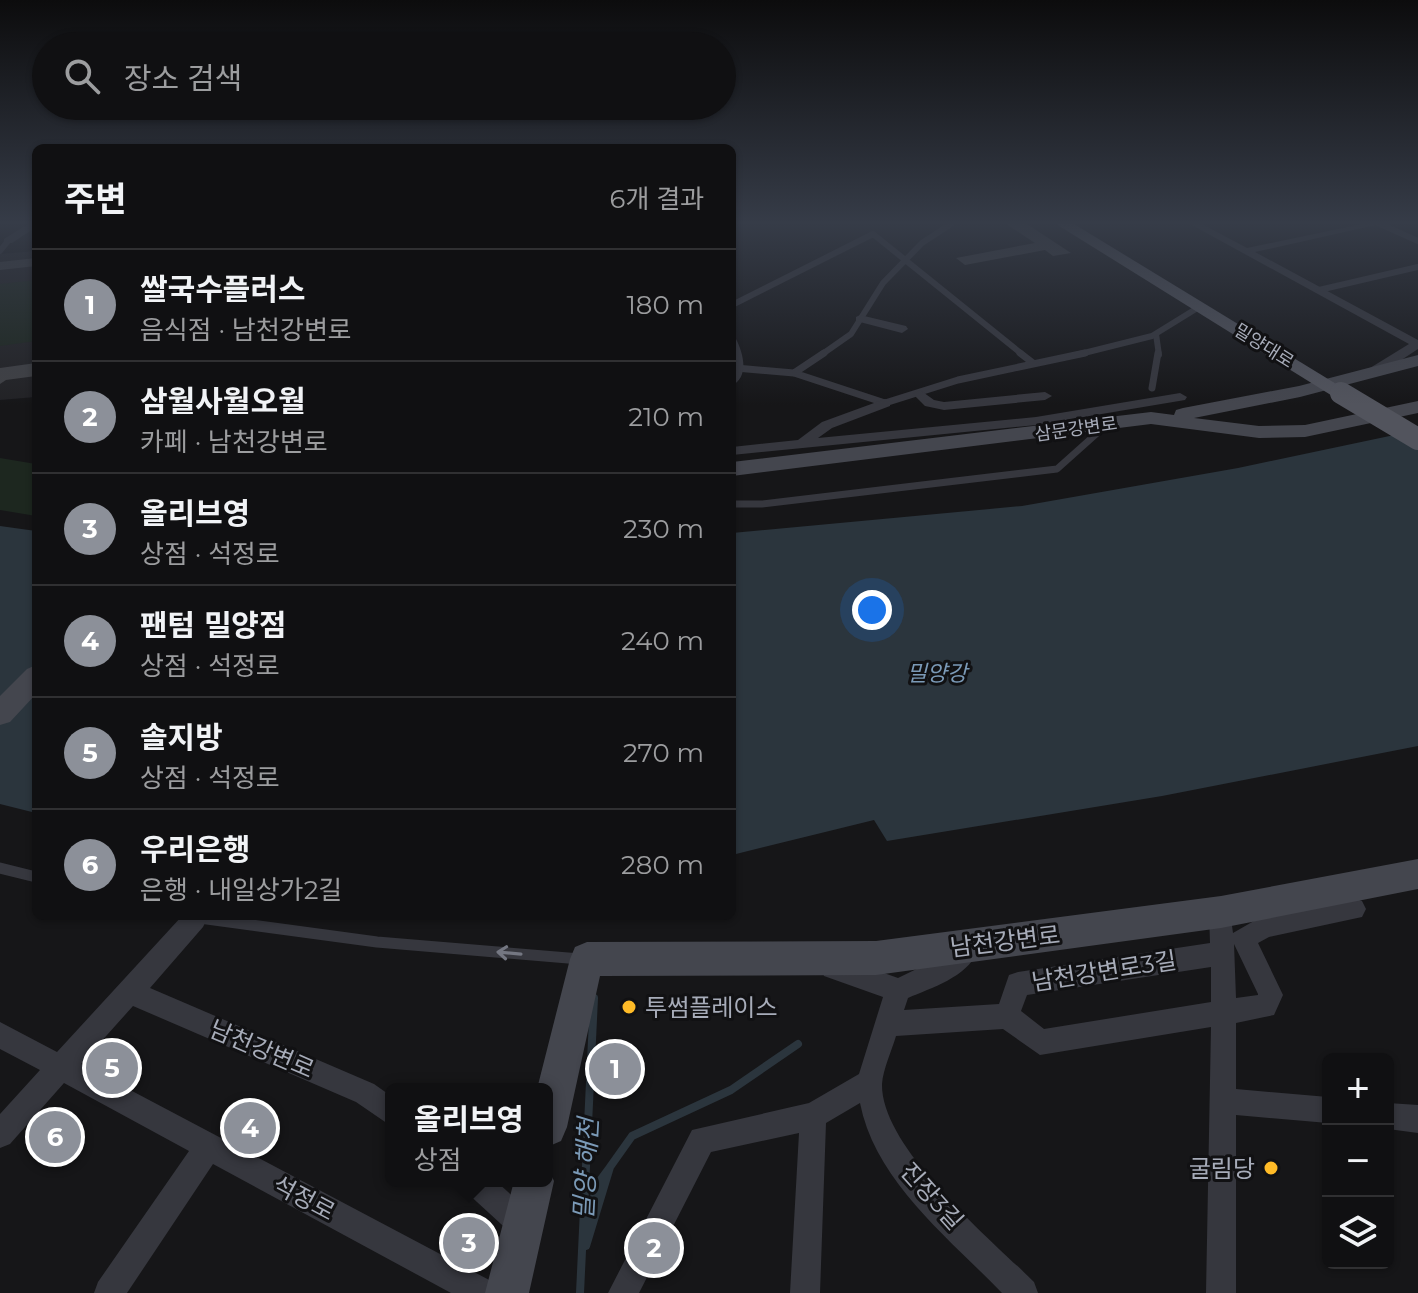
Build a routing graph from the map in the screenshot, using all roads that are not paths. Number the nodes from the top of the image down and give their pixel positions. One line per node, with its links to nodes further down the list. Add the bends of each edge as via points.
1 (773, 284): 8 (lane)
2 (882, 284): 10 (lane)
3 (935, 284): 15 (lane)
4 (1162, 284): 9 (main road, 밀양대로)
5 (1308, 284): 7 (street)
6 (1343, 284): 7 (lane)
7 (1319, 290): 14 (street)
8 (736, 303)
9 (1199, 307): 12 (lane); 19 (main road, 밀양대로)
10 (860, 319): 11 (street); 17 (lane, via 851,334)
11 (902, 329)
12 (1156, 334): 15 (lane); 18 (lane, via 1159,357)
13 (736, 351): 16 (street)
14 (1417, 354): 19 (street)
15 (1033, 363): 20 (lane)
16 (736, 368): 17 (lane)
17 (794, 373): 23 (lane)
18 (1152, 388)
19 (1333, 388): 24 (street); 29 (main road, 밀양대로, bridge)
20 (920, 394): 21 (street, via 944,406); 23 (lane)
21 (1045, 396)
22 (1180, 397): 30 (street, via 1036,421)
23 (885, 403): 30 (street, via 827,425)
24 (1242, 405): 26 (street); 28 (street, via 1254,423)
25 (1418, 407): 28 (street, 삼문강변로)
26 (1151, 418): 27 (street, 삼문강변로); 28 (street, 삼문강변로)
27 (1104, 427): 32 (street, 삼문강변로); 33 (lane, via 1057,469)
28 (1280, 432)
29 (1418, 439)
30 (799, 446): 31 (street)
31 (736, 451)
32 (736, 469)
33 (736, 504)
34 (32, 680): 35 (street)
35 (0, 714)
36 (0, 868): 38 (lane)
37 (1418, 874): 40 (street, 남천강변로)
38 (32, 876)
39 (1354, 909): 49 (street, via 1266,926 1243,938 1271,995 1265,1006)
40 (1221, 912): 43 (street, 남천강변로); 44 (street)
41 (188, 920): 47 (street, 남천강변로)
42 (212, 920): 46 (lane, 남천강변로, one-way to 42, via 377,942)
43 (974, 945): 45 (street, 남천강변로, via 876,958); 48 (street, via 942,970)
44 (1224, 953): 49 (street); 50 (street, 남천강변로3길, via 1018,984)
45 (810, 958): 46 (street, 남천강변로); 48 (street)
46 (587, 959): 56 (street)
47 (134, 987): 53 (street, 남천강변로); 57 (street, 남천강변로, via 141,997 365,1093)
48 (898, 990): 51 (street)
49 (1224, 1011): 50 (street, via 1040,1042); 55 (street)
50 (1007, 1016): 51 (street)
51 (887, 1024): 54 (street)
52 (0, 1035): 53 (street, 석정로)
53 (61, 1068): 62 (street, 남천강변로); 63 (street, 석정로)
54 (869, 1083): 59 (street); 72 (street, 진장3길, via 878,1127 912,1179)
55 (1224, 1101): 58 (street); 73 (street)
56 (553, 1102)
57 (385, 1108)
58 (1322, 1109)
59 (813, 1116): 70 (street, via 702,1140); 71 (street)
60 (1394, 1117): 61 (street)
61 (1418, 1119)
62 (0, 1134)
63 (208, 1147): 67 (street); 68 (street, 석정로)
64 (482, 1187): 66 (street)
65 (532, 1187): 66 (street)
66 (523, 1225): 69 (street)
67 (109, 1293)
68 (482, 1293)
69 (507, 1293)
70 (623, 1293)
71 (805, 1293)
72 (1023, 1293)
73 (1221, 1293)

